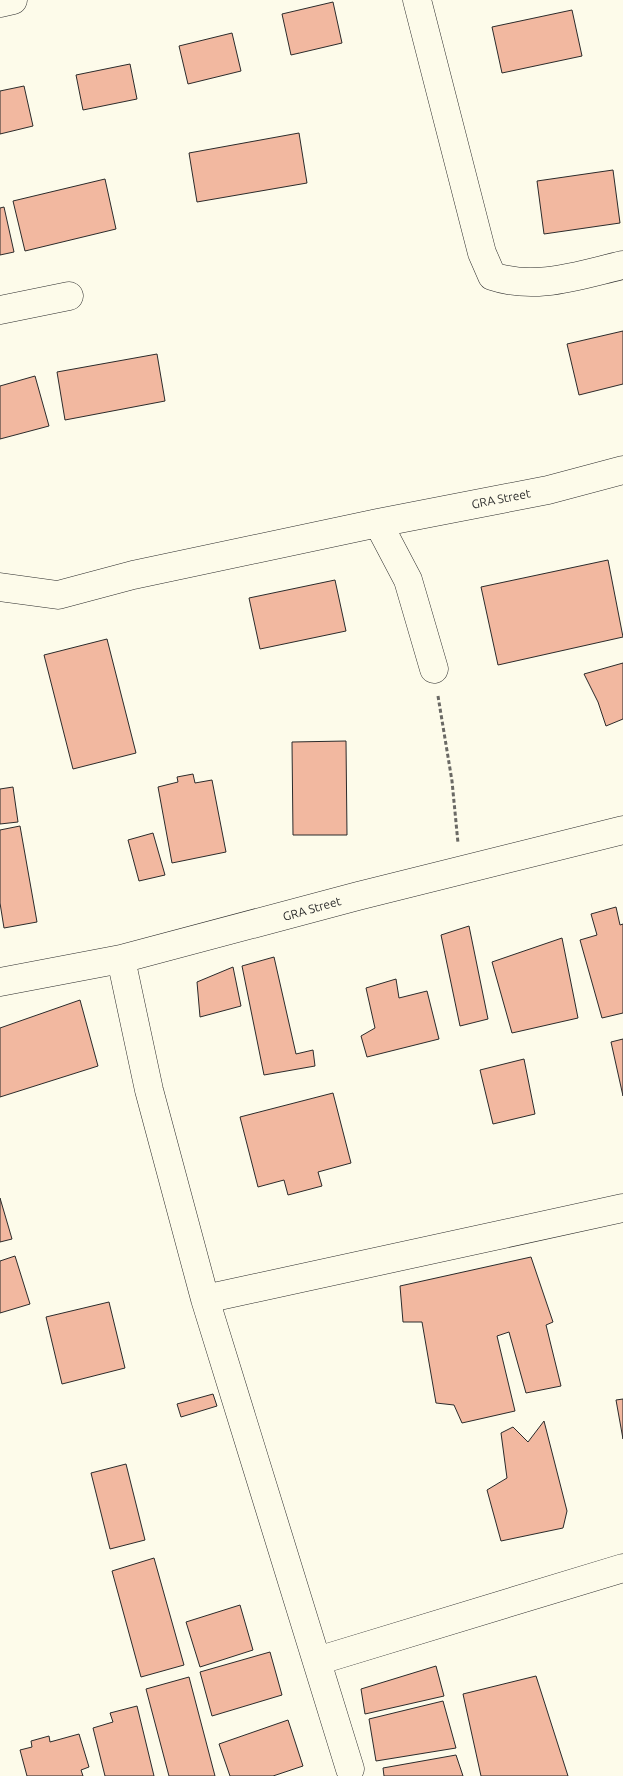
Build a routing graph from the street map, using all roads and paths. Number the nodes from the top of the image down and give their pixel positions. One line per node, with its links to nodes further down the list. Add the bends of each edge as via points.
1 (12, 0): 3 (street)
2 (417, 0): 4 (street, via 482,253 492,276 540,284)
3 (0, 3)
4 (623, 265)
5 (69, 296): 6 (street)
6 (0, 310)
7 (623, 470): 8 (street, GRA Street, via 548,490)
8 (378, 523): 9 (street, GRA Street, via 58,595); 10 (street, via 408,580)
9 (0, 587)
10 (434, 669): 12 (path)
11 (623, 830): 12 (street, GRA Street)
12 (462, 871): 13 (street, GRA Street)
13 (121, 960): 14 (street, GRA Street); 16 (street, via 149,1090)
14 (0, 982)
15 (623, 1208): 16 (street)
16 (205, 1299): 18 (street)
17 (623, 1568): 18 (street)
18 (317, 1661): 19 (street)
19 (350, 1770)

